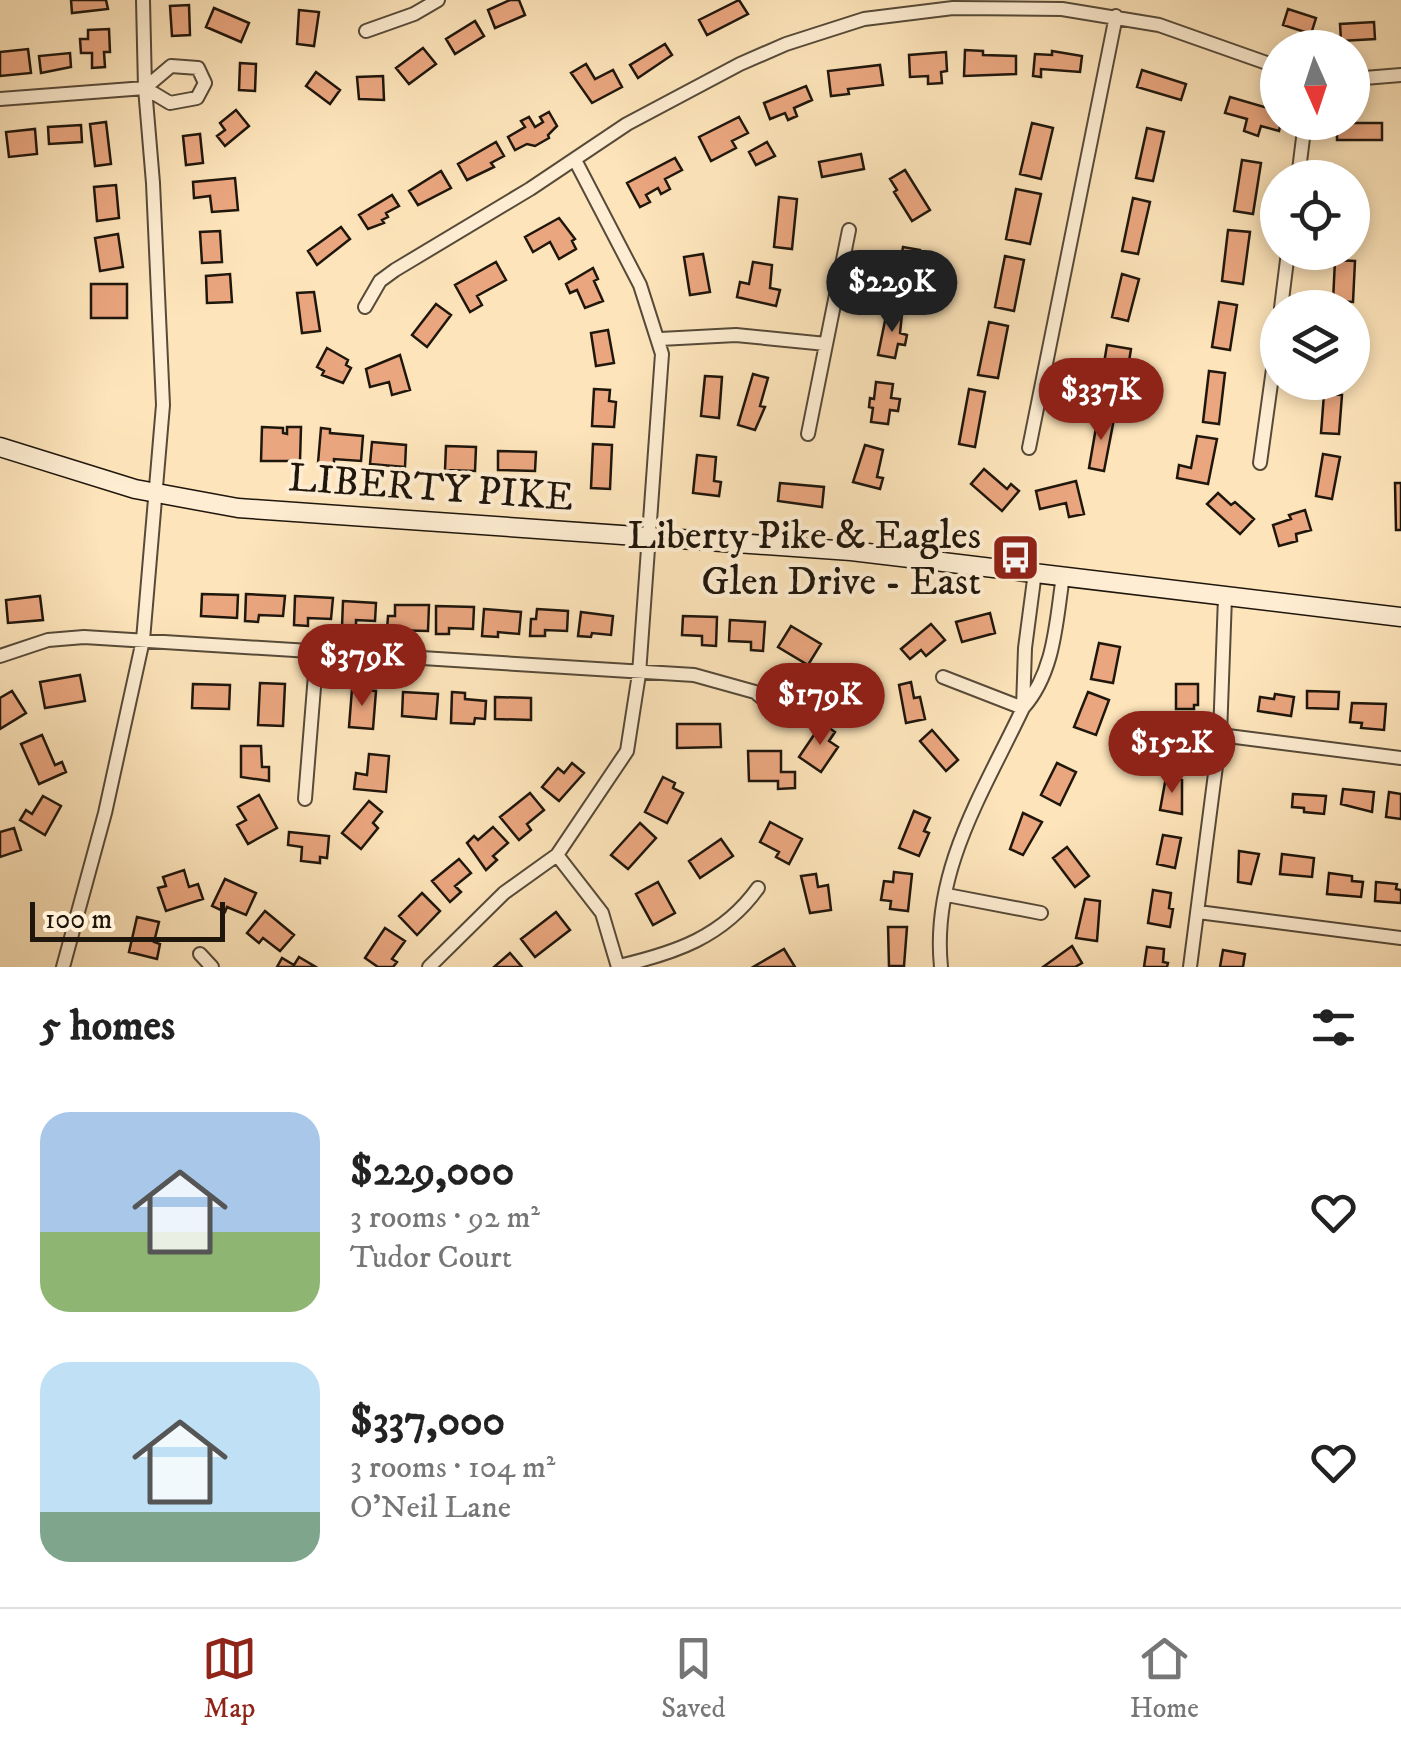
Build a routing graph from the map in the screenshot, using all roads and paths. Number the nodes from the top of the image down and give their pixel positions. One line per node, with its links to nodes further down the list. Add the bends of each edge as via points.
1 (143, 0): 8 (street)
2 (438, 0): 4 (street)
3 (1116, 16): 5 (street); 10 (street, via 988,7 864,19 740,64); 18 (street)
4 (366, 31)
5 (1260, 61)
6 (1401, 74): 7 (street)
7 (1370, 77)
8 (145, 88): 9 (street); 20 (street, via 163,405)
9 (0, 99)
10 (575, 160): 12 (street, via 380,281); 13 (street, via 640,284)
11 (848, 230): 14 (street)
12 (365, 307)
13 (660, 339): 14 (street, via 736,335); 21 (street)
14 (826, 344): 16 (street)
15 (1269, 400): 19 (street)
16 (808, 434)
17 (0, 447): 20 (street, LIBERTY PIKE)
18 (1029, 448)
19 (1260, 463)
20 (155, 494): 21 (street, LIBERTY PIKE, via 301,514); 26 (street)
21 (650, 536): 22 (street, LIBERTY PIKE); 29 (street)
22 (1035, 572): 23 (street, LIBERTY PIKE); 32 (street)
23 (1063, 576): 24 (street, LIBERTY PIKE); 32 (street, via 1044,676)
24 (1225, 597): 25 (street, LIBERTY PIKE); 33 (street)
25 (1401, 617)
26 (143, 640): 27 (street); 28 (street, via 48,640); 43 (street)
27 (317, 650): 29 (street); 35 (street)
28 (0, 656)
29 (640, 674): 31 (street, via 730,682); 36 (street, via 627,751)
30 (943, 678): 32 (street)
31 (772, 706)
32 (1023, 708): 38 (street, via 958,842)
33 (1220, 735): 34 (street); 39 (street)
34 (1401, 758)
35 (305, 800)
36 (557, 855): 45 (street, via 504,892); 46 (street, via 602,913)
37 (758, 888): 46 (street, via 741,912 690,946)
38 (947, 895): 40 (street); 47 (street, via 939,927)
39 (1198, 912): 41 (street); 48 (street)
40 (1041, 913)
41 (1401, 938)
42 (200, 954): 44 (street)
43 (63, 967)
44 (212, 967)
45 (429, 967)
46 (618, 967)
47 (941, 967)
48 (1190, 967)

